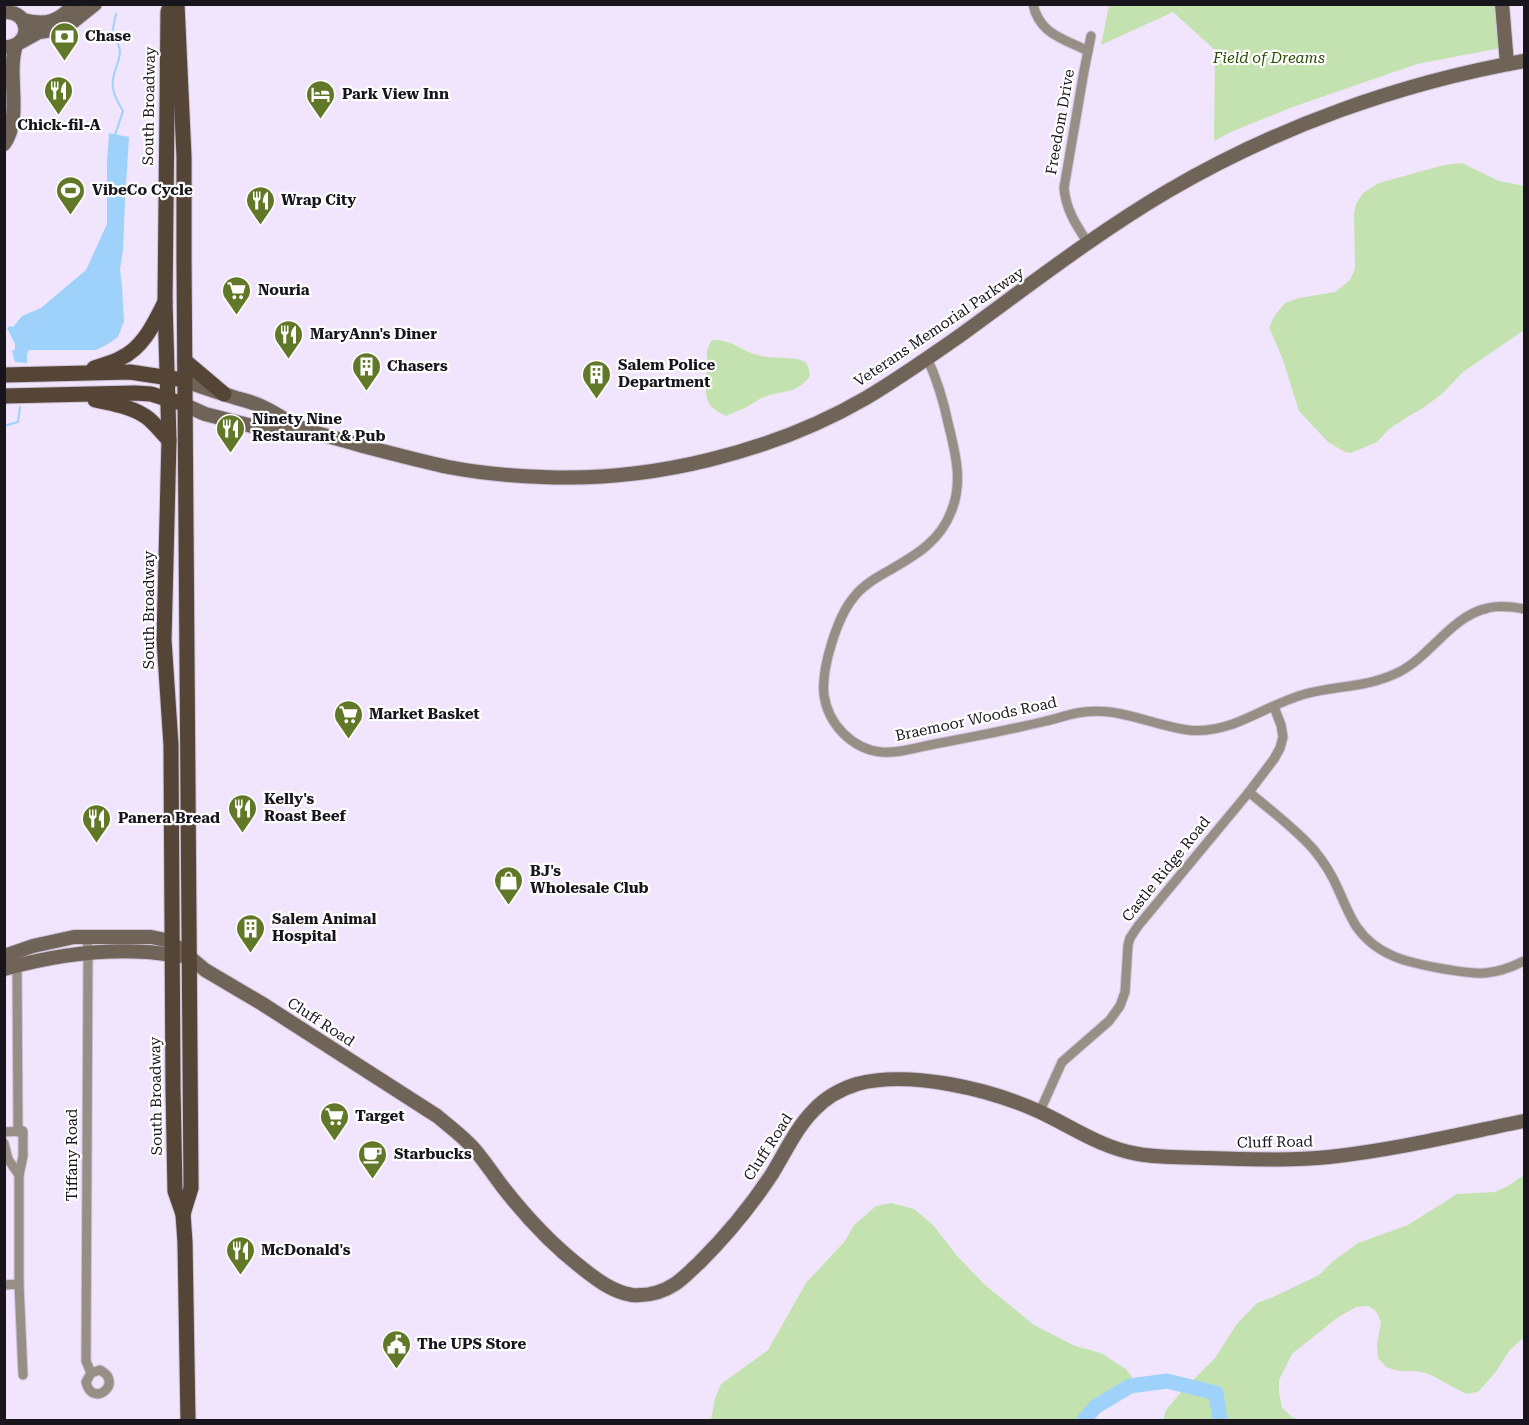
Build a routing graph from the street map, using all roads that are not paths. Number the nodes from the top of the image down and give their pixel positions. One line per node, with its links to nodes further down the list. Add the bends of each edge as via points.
1 (75, 4): 8 (street, via 53,21)
2 (95, 4): 10 (street, via 70,24 39,32)
3 (171, 4): 18 (main road, South Broadway)
4 (177, 4): 20 (main road, South Broadway, via 184,157)
5 (1033, 4): 11 (street, via 1037,18 1047,30)
6 (1502, 4): 13 (street)
7 (4, 12): 8 (street, via 14,12)
8 (23, 20): 10 (street, via 26,31)
9 (1091, 36): 11 (street, Freedom Drive)
10 (14, 45): 16 (street, via 12,123)
11 (1088, 51): 17 (street, Freedom Drive, via 1064,188 1070,213)
12 (1524, 61): 13 (street, Veterans Memorial Parkway)
13 (1507, 64): 17 (street, Veterans Memorial Parkway, via 1395,93 1269,138 1168,191)
14 (4, 68): 15 (street)
15 (4, 127)
16 (4, 144)
17 (1089, 243): 19 (street, Veterans Memorial Parkway)
18 (165, 302): 21 (main road, via 140,345 112,362); 23 (main road, South Broadway)
19 (927, 358): 30 (street, Veterans Memorial Parkway, via 862,400 799,431 746,450 649,471 572,477 497,473 439,465); 33 (street, Braemoor Woods Road, via 942,393 955,452 956,498 946,522 930,543 867,584 842,616 828,659 824,689 826,707 843,734 862,746 889,752 1085,711 1104,710 1176,727 1211,730)
20 (185, 362): 24 (main road, South Broadway); 25 (main road)
21 (79, 373): 22 (main road); 23 (main road, via 130,372)
22 (4, 375)
23 (168, 377): 24 (main road); 28 (main road, South Broadway)
24 (185, 381): 25 (street, Veterans Memorial Parkway); 29 (main road, South Broadway)
25 (224, 394): 30 (street, Veterans Memorial Parkway, via 261,406)
26 (72, 395): 27 (main road); 28 (main road, via 135,393); 31 (main road, via 142,414)
27 (4, 396)
28 (168, 399): 29 (main road); 31 (main road, South Broadway)
29 (185, 405): 30 (street, Veterans Memorial Parkway, via 260,428); 36 (main road, South Broadway)
30 (302, 429)
31 (169, 440): 36 (main road, South Broadway, via 164,640)
32 (1524, 609): 33 (street, Braemoor Woods Road, via 1498,607 1479,611 1395,674 1365,684 1304,694)
33 (1274, 707): 34 (street, Castle Ridge Road, via 1283,731 1280,748)
34 (1249, 792): 39 (street, via 1315,851 1357,927 1383,952 1416,964 1474,973 1505,969); 40 (street, Castle Ridge Road, via 1133,932 1120,1006 1109,1021 1062,1062)
35 (87, 936): 36 (street, via 151,936); 37 (street, Tiffany Road); 38 (street, via 41,944)
36 (178, 952): 37 (street); 40 (street, Cluff Road, via 437,1116 475,1150 556,1247 602,1283 625,1293 659,1292 685,1276 748,1207 815,1108 846,1088 897,1079 940,1083); 50 (main road, South Broadway, via 191,1188 183,1214)
37 (88, 953): 38 (street); 48 (street, Tiffany Road, via 86,1361)
38 (10, 960): 42 (street)
39 (1524, 961)
40 (1040, 1112): 41 (street, Cluff Road, via 1135,1154 1241,1159 1302,1159 1364,1152)
41 (1524, 1121)
42 (20, 1131): 43 (street); 45 (street)
43 (4, 1132)
44 (4, 1143): 45 (street, via 8,1160)
45 (20, 1175): 46 (street)
46 (19, 1284): 47 (street); 49 (street)
47 (4, 1285)
48 (90, 1372)
49 (23, 1375)
50 (188, 1420)

